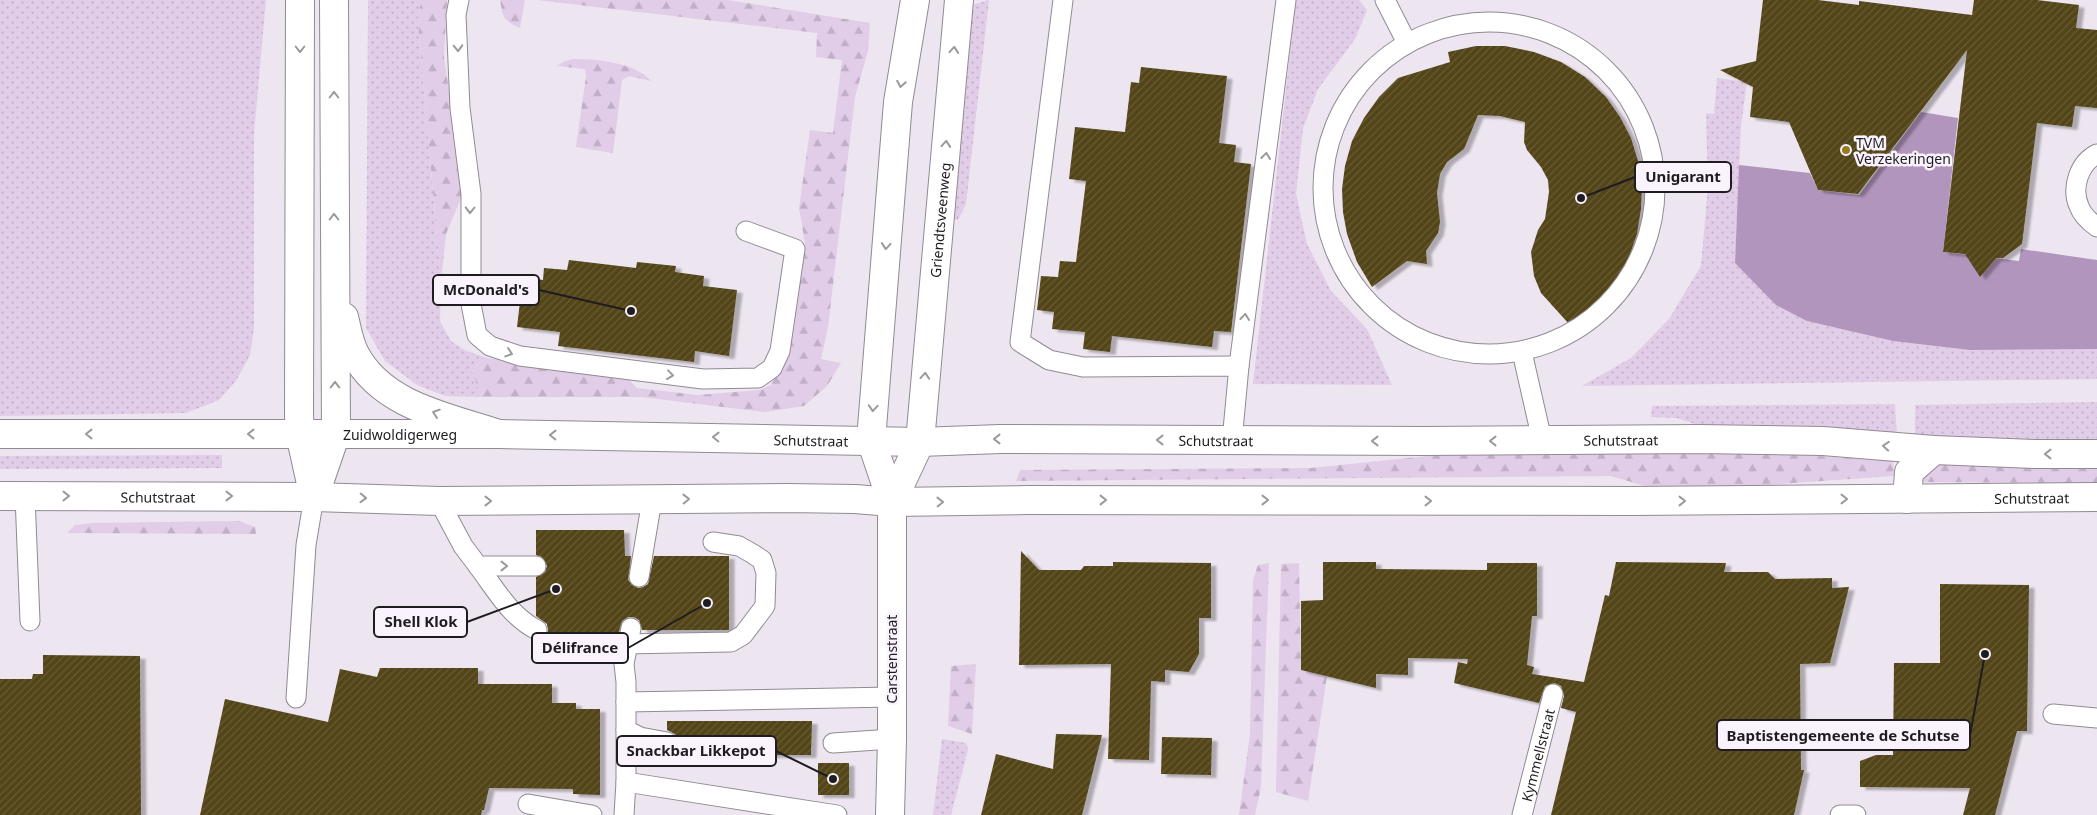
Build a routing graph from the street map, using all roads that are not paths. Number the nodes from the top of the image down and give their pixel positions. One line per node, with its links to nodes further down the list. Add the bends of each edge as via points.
1 (300, 0): 18 (main road, one-way to 18)
2 (334, 0): 13 (main road, one-way to 2)
3 (459, 0): 12 (lane, one-way to 12, via 456,15 460,108 470,194 472,304 477,335 490,346 520,356 703,379 758,378 772,368 780,351 795,249)
4 (915, 0): 20 (main road, one-way to 20, via 898,102)
5 (959, 0): 23 (main road, Griendtsveenweg, one-way to 5)
6 (1063, 0): 15 (lane, via 1020,342 1049,360 1083,366)
7 (1286, 0): 15 (lane, one-way to 7)
8 (1385, 0): 9 (lane)
9 (1407, 43): 14 (lane, via 1367,75 1338,117 1323,167 1324,218 1342,267 1373,308 1414,338 1467,353); 14 (lane, via 1453,26 1502,22 1550,33 1593,57 1626,94 1648,137 1656,186 1650,234 1630,279 1597,316 1562,338)
10 (2097, 154): 11 (lane, via 2083,166 2077,178 2076,193 2086,218)
11 (2097, 228)
12 (746, 231)
13 (335, 265): 16 (main road, one-way to 13); 19 (main road, one-way to 13, via 403,401 371,377 354,353 343,316)
14 (1522, 352): 22 (lane)
15 (1239, 366): 21 (lane)
16 (336, 433): 18 (main road, Zuidwoldigerweg); 19 (main road, Zuidwoldigerweg); 27 (main road)
17 (0, 434): 18 (main road, one-way to 17)
18 (300, 434): 27 (main road)
19 (499, 434): 20 (main road, Schutstraat, one-way to 19)
20 (871, 440): 23 (main road, Schutstraat); 32 (main road)
21 (1232, 440): 22 (main road, Schutstraat, one-way to 21); 23 (main road, Schutstraat, one-way to 23)
22 (1542, 440): 24 (main road, Schutstraat, one-way to 22, via 1813,441 1699,438)
23 (920, 442): 32 (main road, Griendtsveenweg)
24 (1934, 450): 25 (main road, Schutstraat, one-way to 24); 29 (main road, via 1909,472)
25 (2097, 454)
26 (12, 496): 27 (main road, Schutstraat, one-way to 27); 37 (lane)
27 (314, 496): 31 (main road, one-way to 31); 41 (lane, via 306,545)
28 (2097, 497): 29 (main road, Schutstraat)
29 (1906, 499): 32 (main road, Schutstraat, one-way to 29)
30 (652, 500): 31 (main road, one-way to 30); 32 (main road, one-way to 32, via 786,498); 36 (lane)
31 (439, 502): 34 (lane)
32 (892, 502): 40 (main road, Carstenstraat)
33 (713, 542): 42 (lane, via 739,546 762,560 766,574 765,606 744,634 731,642 628,639 624,664)
34 (478, 566): 35 (lane, one-way to 35); 38 (lane, via 514,614)
35 (536, 566)
36 (636, 566)
37 (30, 621)
38 (536, 630)
39 (1553, 694): 55 (lane, Kymmellstraat)
40 (891, 697): 42 (lane); 46 (main road, Carstenstraat)
41 (296, 698)
42 (626, 702): 45 (lane)
43 (2053, 714): 44 (lane)
44 (2097, 718)
45 (626, 730): 47 (lane, via 640,737); 49 (lane)
46 (892, 739): 48 (lane); 54 (main road, Carstenstraat)
47 (667, 742)
48 (833, 742)
49 (626, 782): 52 (lane); 53 (lane)
50 (528, 804): 51 (lane)
51 (592, 815)
52 (624, 815)
53 (837, 815)
54 (890, 815)
55 (1522, 815)
56 (1840, 815): 57 (lane)
57 (1856, 815)

